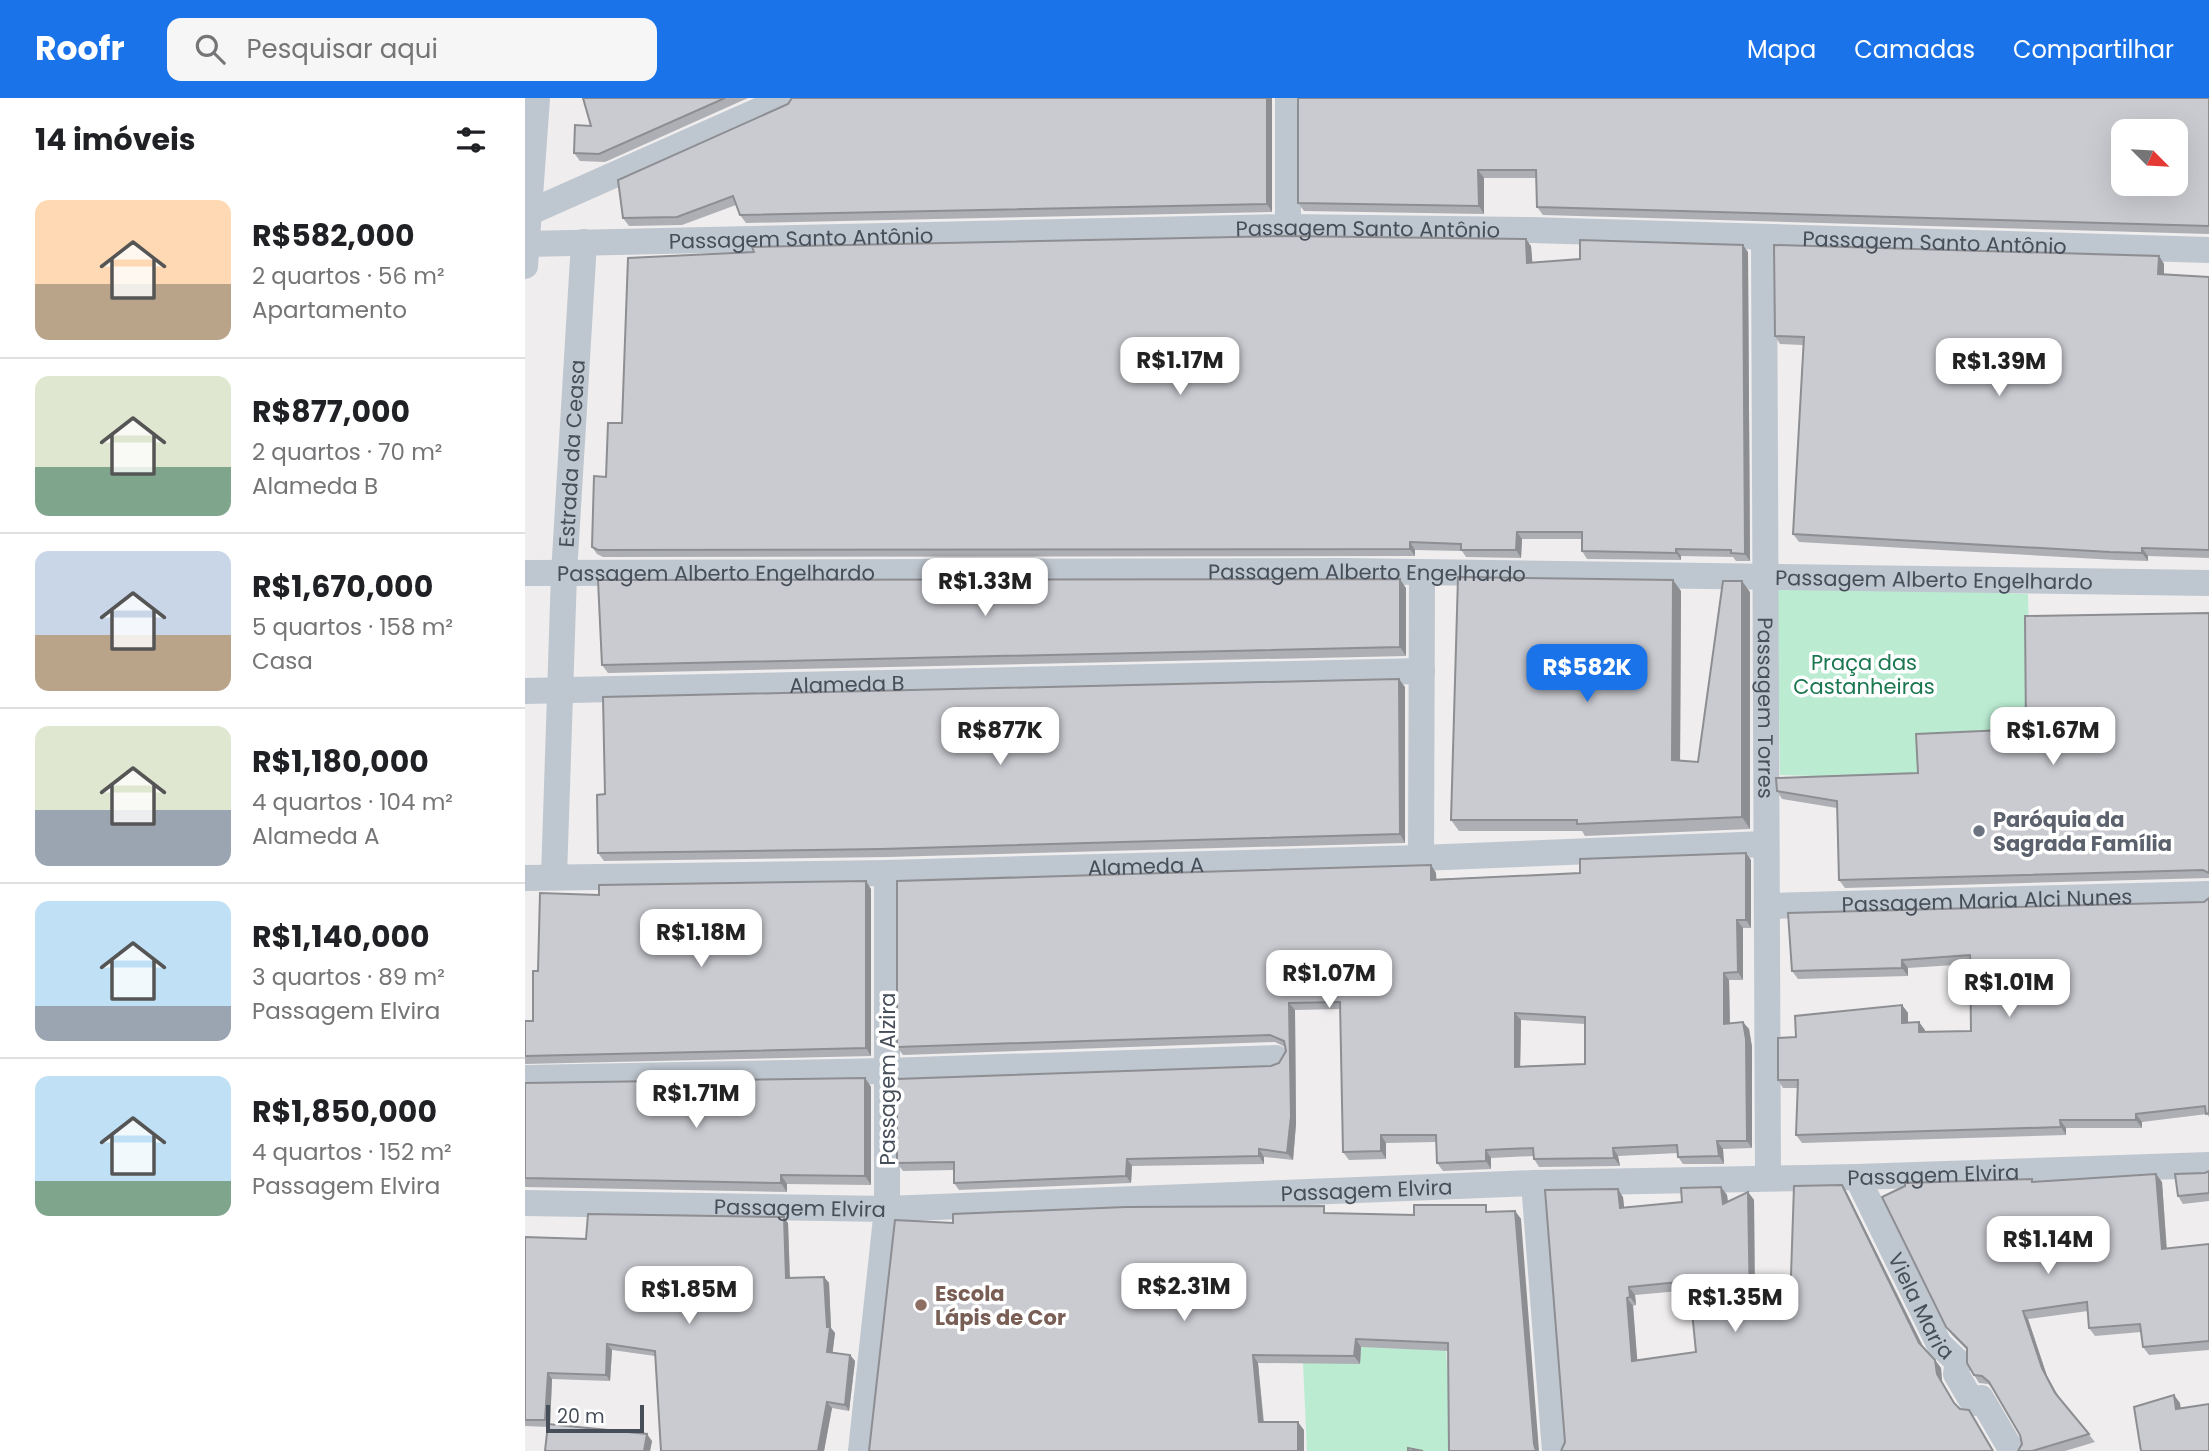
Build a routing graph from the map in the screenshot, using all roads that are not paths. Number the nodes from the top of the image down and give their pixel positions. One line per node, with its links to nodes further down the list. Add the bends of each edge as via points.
1 (537, 98): 4 (street)
2 (787, 98): 4 (street)
3 (1288, 98): 5 (street)
4 (528, 214): 8 (street)
5 (1288, 226): 6 (street, Passagem Santo Antônio); 7 (street, Passagem Santo Antônio)
6 (1765, 237): 9 (street, Passagem Santo Antônio); 14 (street, Passagem Torres)
7 (584, 242): 8 (street, Passagem Santo Antônio); 13 (street, Estrada da Ceasa)
8 (526, 244): 10 (street)
9 (2209, 250)
10 (525, 266)
11 (525, 573): 13 (street, Passagem Alberto Engelhardo)
12 (1422, 573): 13 (street, Passagem Alberto Engelhardo); 14 (street, Passagem Alberto Engelhardo); 16 (street)
13 (564, 574): 18 (street, Estrada da Ceasa)
14 (1765, 579): 15 (street, Passagem Alberto Engelhardo); 19 (street, Passagem Torres)
15 (2209, 583)
16 (1422, 671): 18 (street, Alameda B); 20 (street)
17 (525, 691): 18 (street, Alameda B)
18 (561, 692): 22 (street, Estrada da Ceasa)
19 (1766, 844): 20 (street, Alameda A); 25 (street, Passagem Torres)
20 (1421, 858): 21 (street, Alameda A)
21 (887, 873): 22 (street, Alameda A); 27 (street, Passagem Alzira)
22 (554, 877): 23 (street, Alameda A)
23 (525, 878)
24 (2209, 894): 25 (street, Passagem Maria Alci Nunes)
25 (1767, 906): 31 (street, Passagem Torres)
26 (1276, 1058): 27 (street)
27 (887, 1071): 28 (street); 34 (street, Passagem Alzira)
28 (525, 1078)
29 (2209, 1164): 30 (street, Passagem Elvira)
30 (1857, 1177): 31 (street, Passagem Elvira); 37 (street, Viela Maria, via 1939,1344 1958,1362 1956,1374 1973,1404 1981,1398)
31 (1767, 1178): 32 (street, Passagem Elvira)
32 (1534, 1183): 34 (street, Passagem Elvira); 36 (street)
33 (525, 1203): 34 (street, Passagem Elvira)
34 (887, 1209): 35 (street, Passagem Alzira)
35 (861, 1451)
36 (1555, 1451)
37 (2012, 1451)

